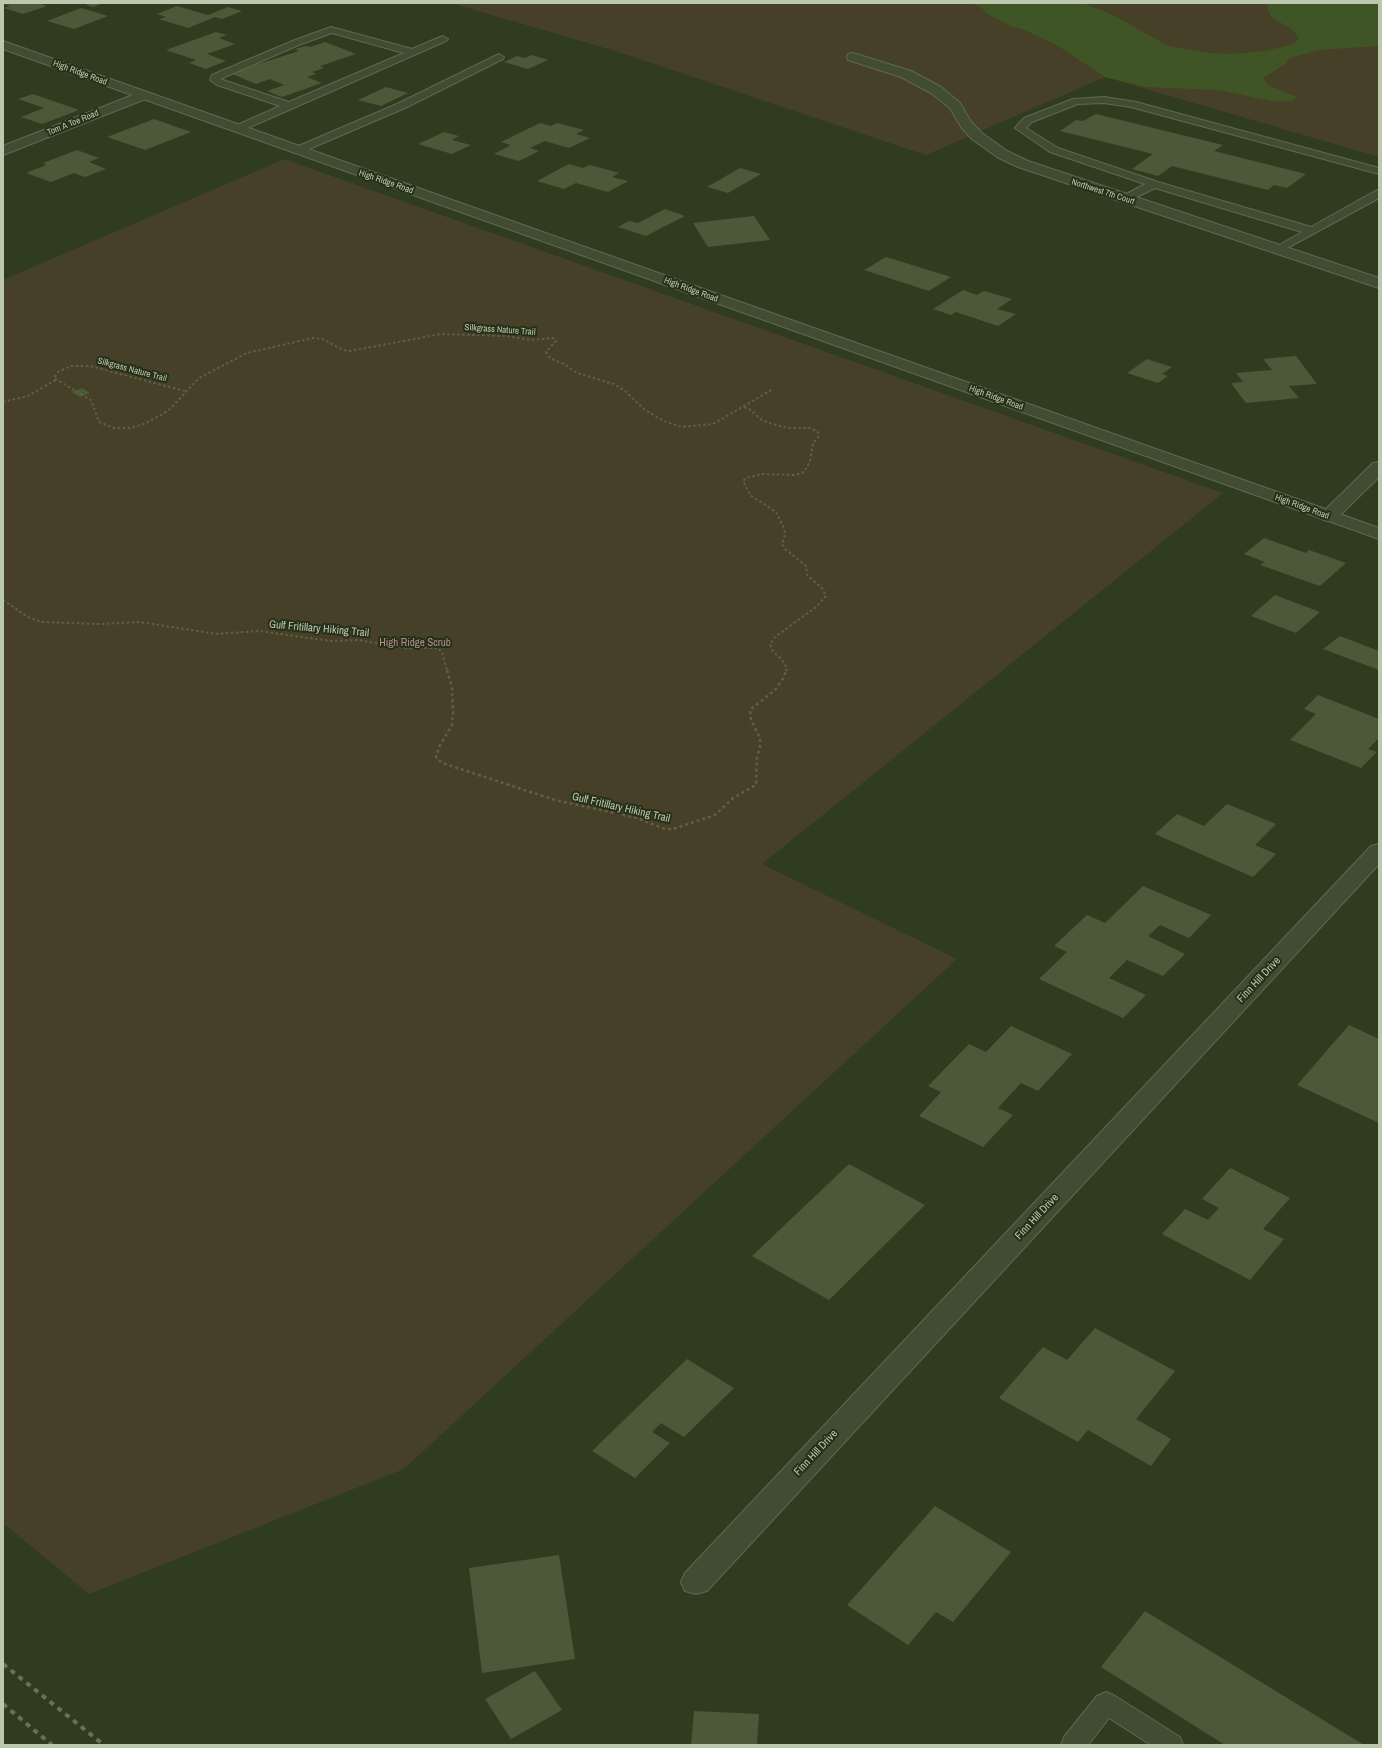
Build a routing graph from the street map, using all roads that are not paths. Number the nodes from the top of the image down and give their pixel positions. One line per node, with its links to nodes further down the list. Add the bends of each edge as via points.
1 (443, 39): 3 (lane)
2 (3, 45): 6 (street, High Ridge Road)
3 (413, 52): 7 (lane); 7 (lane, via 331,30 216,77 215,80 221,83)
4 (853, 57): 14 (street, Northwest 7th Court, via 906,74 936,90 955,106 977,136 1002,154 1050,174)
5 (499, 58): 9 (lane, via 401,106)
6 (143, 96): 8 (street, High Ridge Road); 10 (street, Tom A Toe Road)
7 (290, 106): 8 (lane)
8 (237, 129): 9 (street, High Ridge Road)
9 (298, 150): 19 (street, High Ridge Road)
10 (3, 151)
11 (1379, 171): 12 (lane, via 1132,104 1104,100 1077,101 1028,120 1020,128 1054,150)
12 (1154, 184): 14 (lane); 15 (lane)
13 (1379, 193): 15 (lane)
14 (1125, 199): 16 (street, Northwest 7th Court)
15 (1312, 231): 16 (lane)
16 (1278, 250): 17 (street, Northwest 7th Court)
17 (1379, 283)
18 (1379, 467): 19 (street)
19 (1329, 516): 20 (street, High Ridge Road)
20 (1379, 534)
21 (1379, 851): 22 (street, Finn Hill Drive)
22 (696, 1582)
23 (1073, 1745): 24 (lane, via 1106,1703)
24 (1171, 1745)

